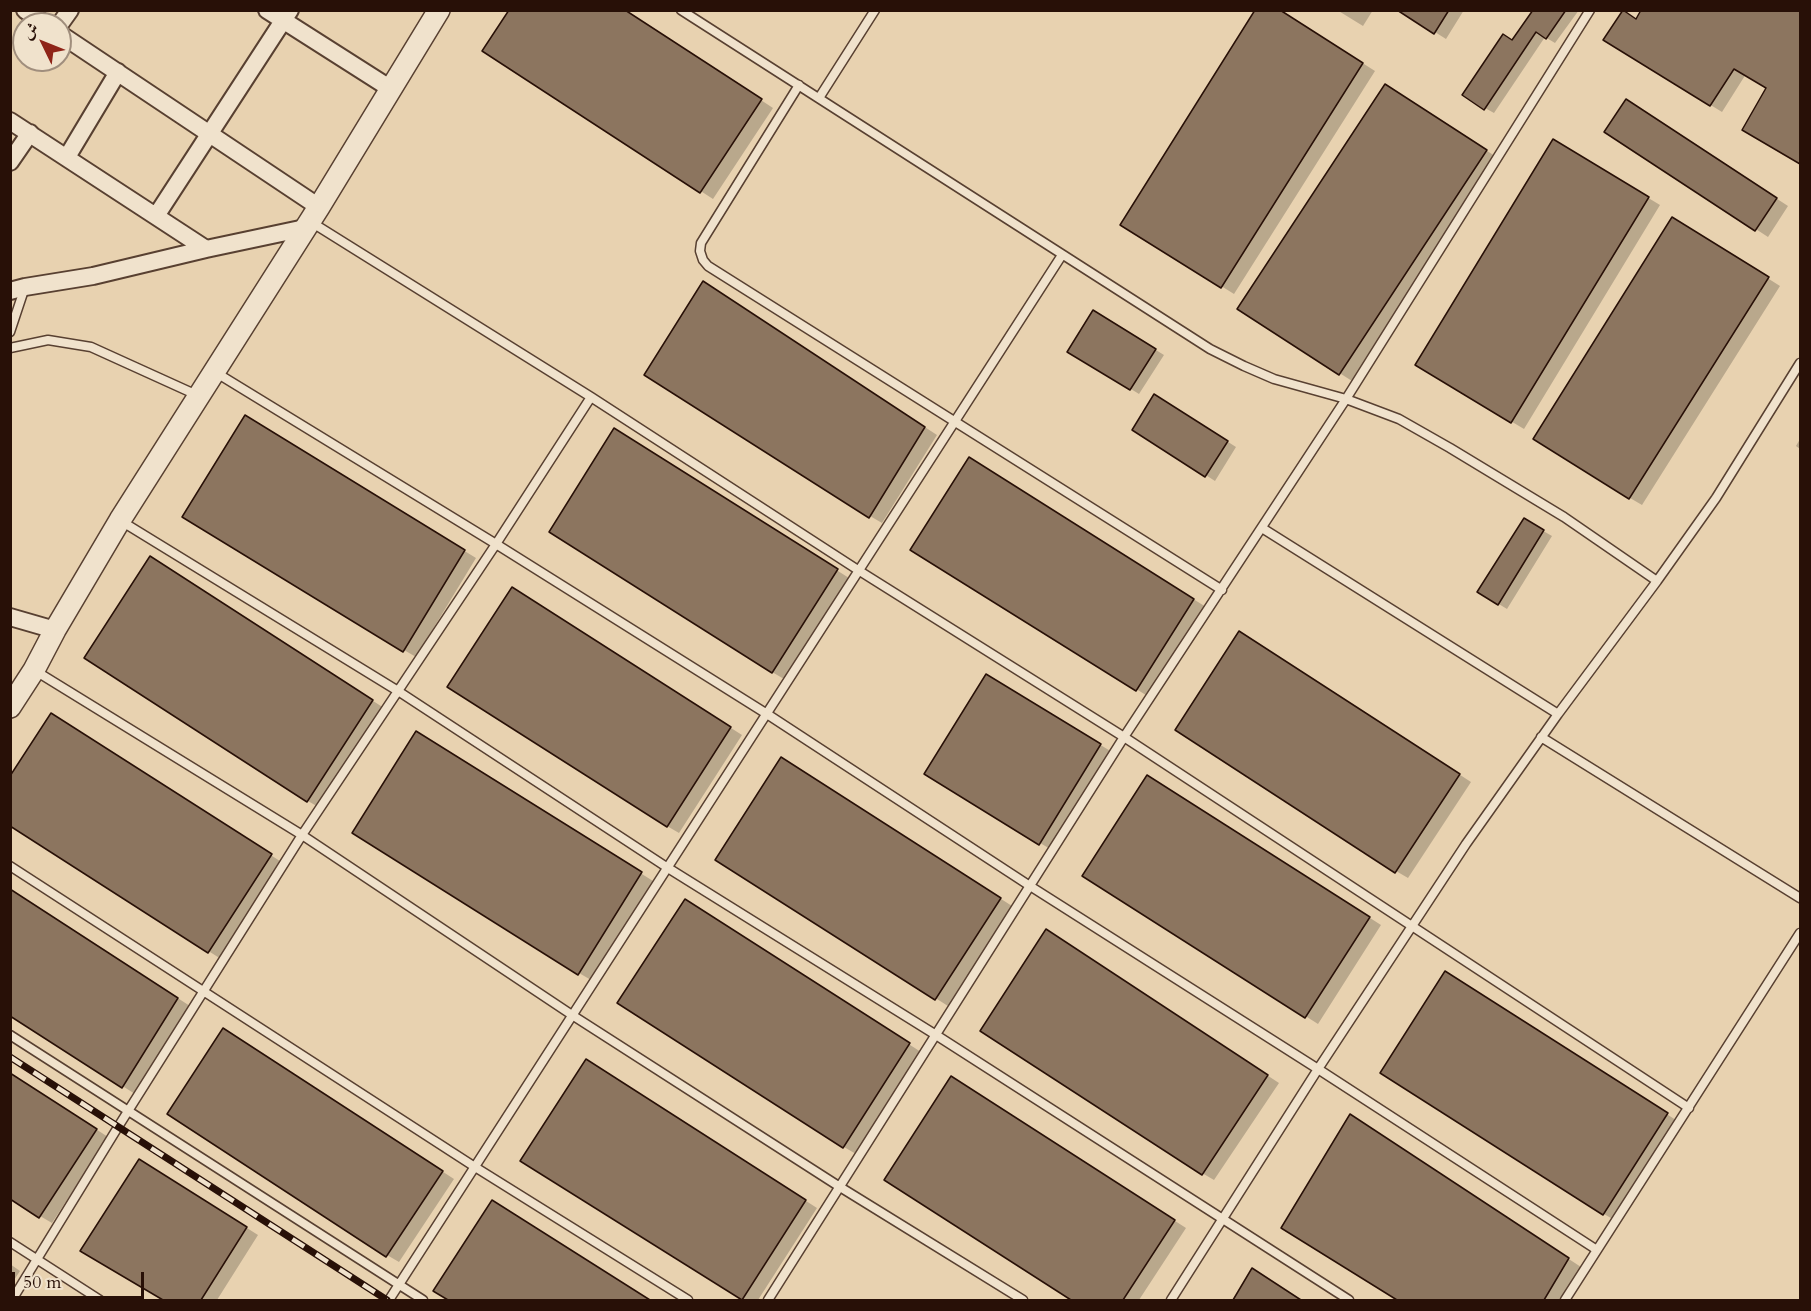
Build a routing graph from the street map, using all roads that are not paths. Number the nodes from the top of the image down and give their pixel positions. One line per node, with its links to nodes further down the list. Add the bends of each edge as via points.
1 (267, 10): 6 (street)
2 (439, 10): 10 (street)
3 (681, 10): 9 (lane)
4 (875, 10): 11 (lane)
5 (1590, 10): 28 (lane)
6 (287, 16): 10 (street); 14 (street)
7 (72, 42): 8 (street)
8 (118, 72): 14 (street); 15 (street)
9 (799, 85): 11 (lane); 29 (lane, via 701,243 703,260 715,272)
10 (391, 89): 18 (street)
11 (819, 98): 20 (lane)
12 (10, 121): 13 (street)
13 (30, 133): 15 (street); 16 (street)
14 (211, 133): 17 (street); 18 (street)
15 (67, 157): 17 (street)
16 (10, 162)
17 (156, 216): 19 (street)
18 (311, 218): 19 (street); 25 (street); 27 (lane)
19 (206, 249): 21 (street)
20 (1062, 255): 28 (lane, via 1174,327 1244,366 1274,379); 29 (lane)
21 (18, 289): 22 (lane)
22 (10, 332)
23 (10, 348): 26 (lane, via 48,340 91,347)
24 (1800, 363): 34 (lane, via 1716,498)
25 (215, 372): 26 (street); 32 (lane)
26 (200, 396): 30 (street)
27 (591, 397): 32 (lane); 33 (lane)
28 (1346, 399): 31 (lane); 34 (lane, via 1399,419 1450,448 1564,517)
29 (954, 422): 33 (lane); 35 (lane)
30 (120, 520): 37 (street); 39 (lane)
31 (1262, 528): 35 (lane); 42 (lane)
32 (496, 544): 39 (lane); 41 (lane)
33 (858, 570): 41 (lane); 43 (lane)
34 (1657, 581): 42 (lane)
35 (1222, 590): 43 (lane)
36 (10, 617): 37 (street)
37 (55, 630): 38 (street)
38 (34, 670): 40 (street); 45 (lane)
39 (398, 691): 45 (lane); 47 (lane)
40 (10, 707)
41 (767, 714): 47 (lane); 48 (lane)
42 (1558, 714): 44 (lane)
43 (1125, 737): 48 (lane); 50 (lane)
44 (1541, 737): 49 (lane); 50 (lane)
45 (302, 835): 52 (lane); 53 (lane)
46 (10, 866): 52 (lane)
47 (668, 868): 53 (lane); 55 (lane)
48 (1030, 886): 55 (lane); 56 (lane)
49 (1800, 898)
50 (1412, 926): 56 (lane); 57 (lane)
51 (1800, 933): 57 (lane)
52 (202, 992): 58 (lane); 59 (lane)
53 (572, 1015): 59 (lane); 60 (lane)
54 (10, 1035): 58 (lane)
55 (936, 1035): 60 (lane); 61 (lane)
56 (1318, 1069): 61 (lane); 63 (lane)
57 (1689, 1108): 63 (lane)
58 (128, 1112): 64 (lane); 65 (lane)
59 (475, 1167): 65 (lane); 70 (lane)
60 (840, 1187): 71 (lane); 72 (lane)
61 (1222, 1220): 73 (lane); 74 (lane)
62 (10, 1242): 64 (lane)
63 (1597, 1250): 75 (lane)
64 (37, 1259): 66 (lane); 67 (lane)
65 (399, 1285): 68 (lane); 69 (lane)
66 (12, 1300)
67 (100, 1300)
68 (389, 1300)
69 (423, 1300)
70 (688, 1300)
71 (768, 1300)
72 (1023, 1300)
73 (1171, 1300)
74 (1349, 1300)
75 (1565, 1300)

